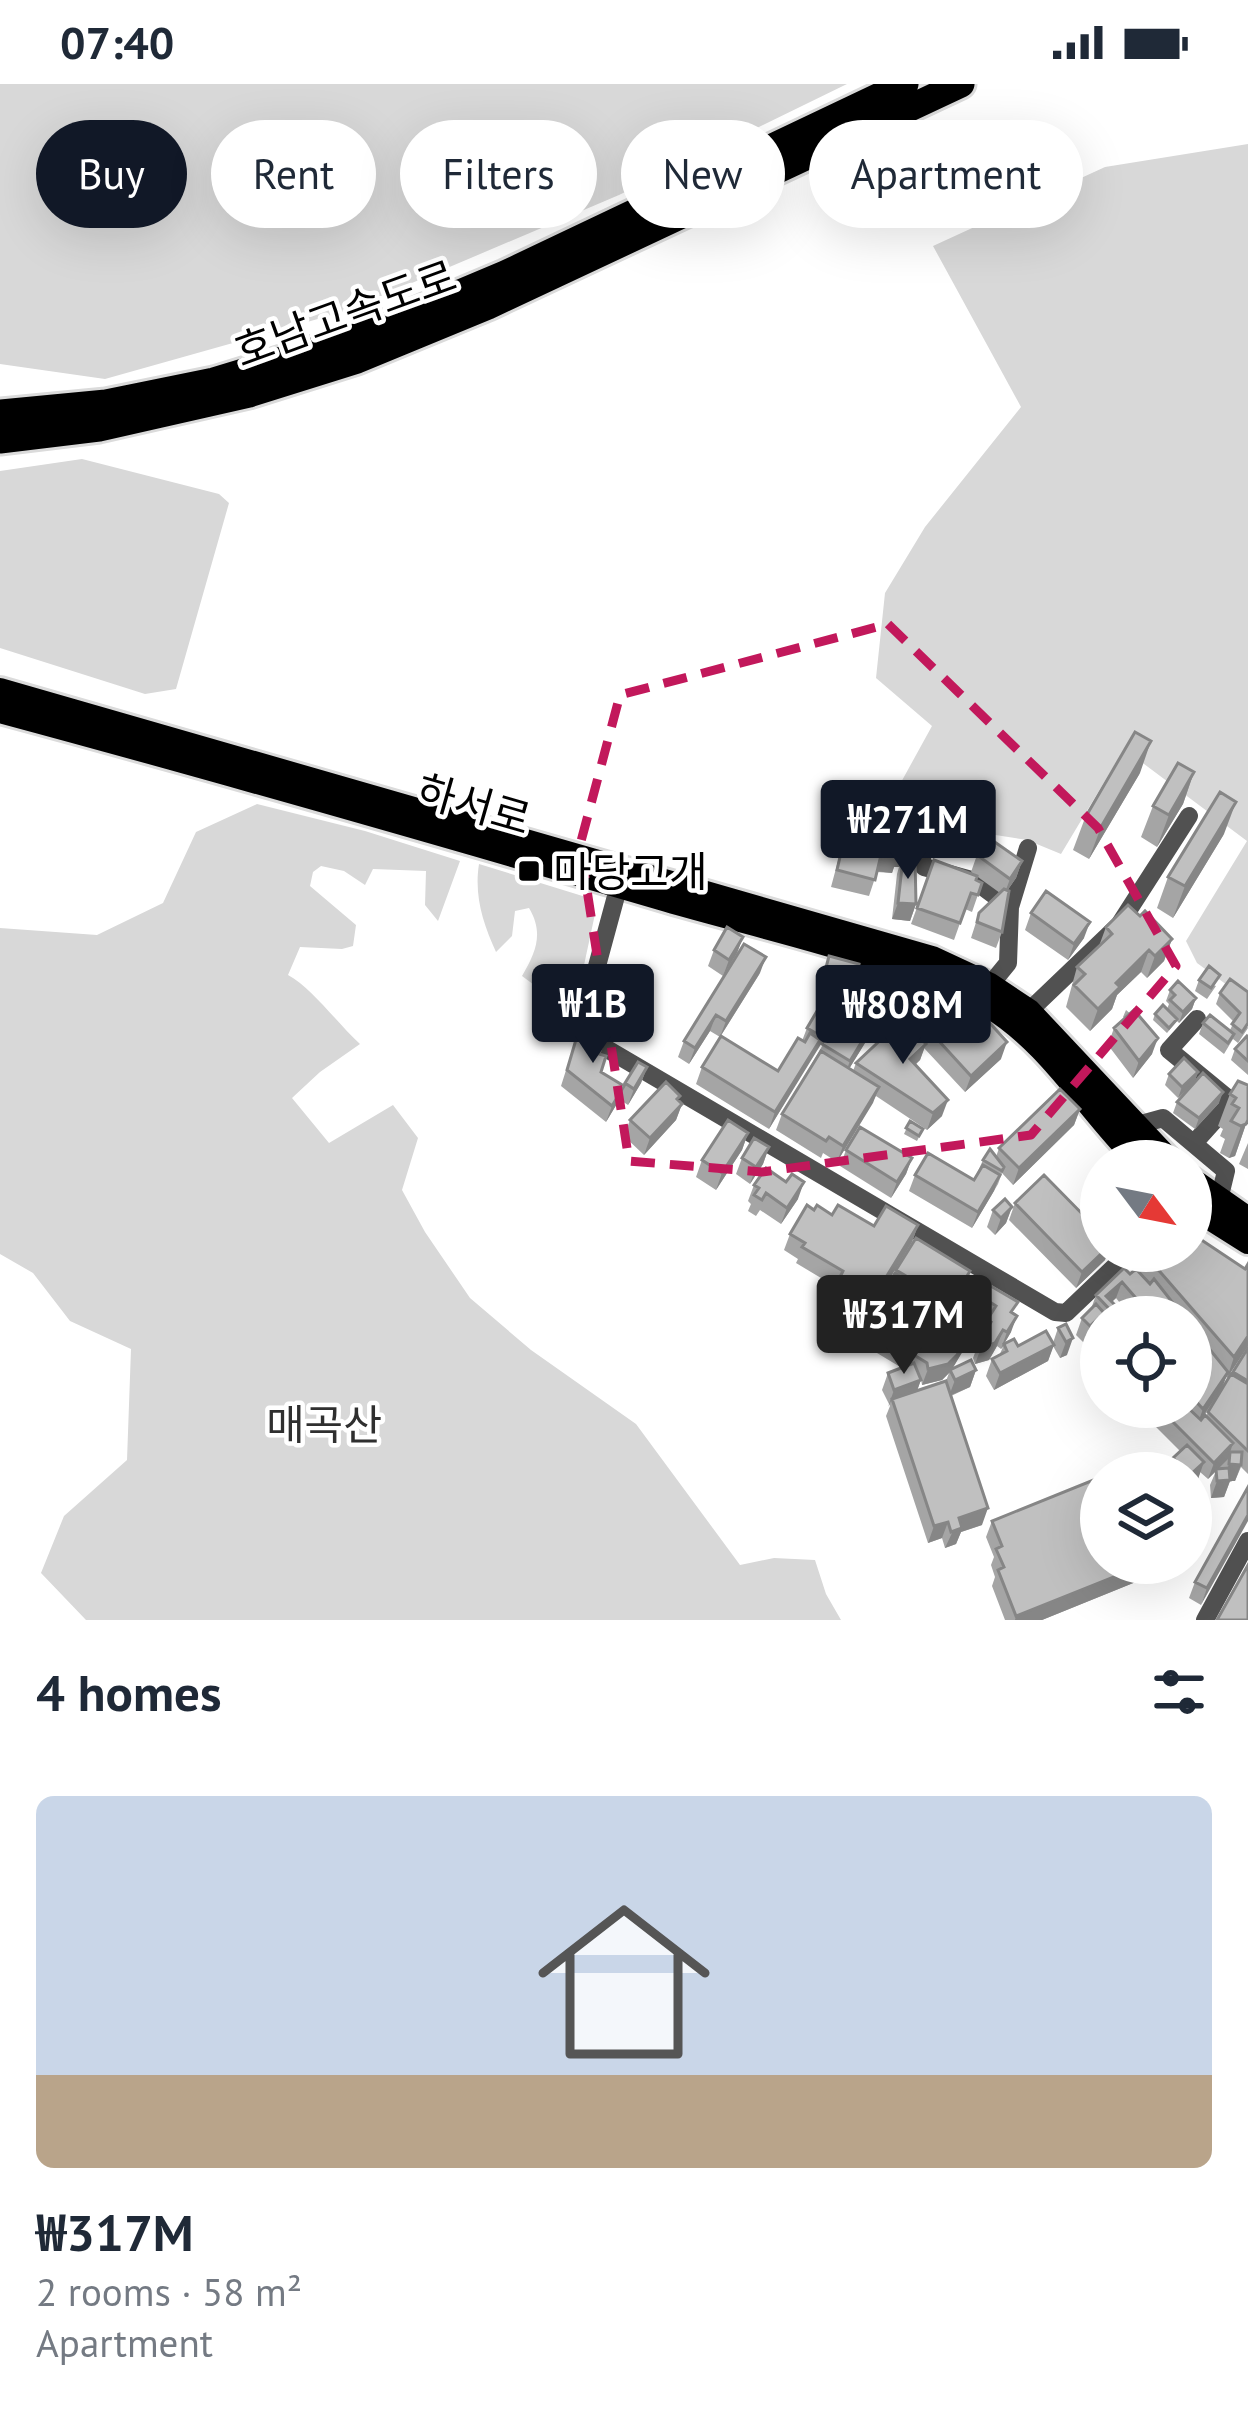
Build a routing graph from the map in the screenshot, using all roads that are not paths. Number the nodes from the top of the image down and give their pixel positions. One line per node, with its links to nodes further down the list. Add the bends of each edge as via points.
1 (879, 84): 4 (highway)
2 (905, 84): 5 (highway, 호남고속도로)
3 (961, 84): 8 (highway, 호남고속도로, via 357,360 142,418)
4 (785, 139)
5 (785, 142)
6 (621, 219): 7 (highway, 호남고속도로, via 297,357 106,403)
7 (0, 413)
8 (0, 440)
9 (0, 690): 14 (main road, 하서로)
10 (0, 711): 14 (main road, 하서로)
11 (940, 805): 15 (street, via 922,838 924,867 975,881)
12 (1189, 816): 17 (street, via 1119,925)
13 (1028, 848): 15 (street)
14 (621, 878): 16 (main road, 하서로, via 932,958); 22 (main road, 하서로, via 898,968 991,1007); 32 (street, via 584,1015 589,1034 1055,1312 1066,1313)
15 (1010, 907): 16 (street, via 1008,962)
16 (990, 986): 17 (main road, 하서로)
17 (1029, 1012): 21 (main road, 하서로)
18 (1197, 1018): 19 (street, via 1168,1050)
19 (1229, 1103): 20 (street); 25 (street)
20 (1248, 1115)
21 (1134, 1126): 23 (main road, 하서로); 24 (street, via 1163,1118)
22 (1120, 1140)
23 (1148, 1140)
24 (1193, 1140)
25 (1198, 1140)
26 (1212, 1157): 28 (street, via 1226,1171)
27 (1212, 1197): 28 (main road)
28 (1220, 1200): 30 (main road)
29 (1212, 1209): 31 (main road)
30 (1248, 1219)
31 (1248, 1243)
32 (1109, 1272)
33 (1248, 1541): 34 (street)
34 (1204, 1620)

